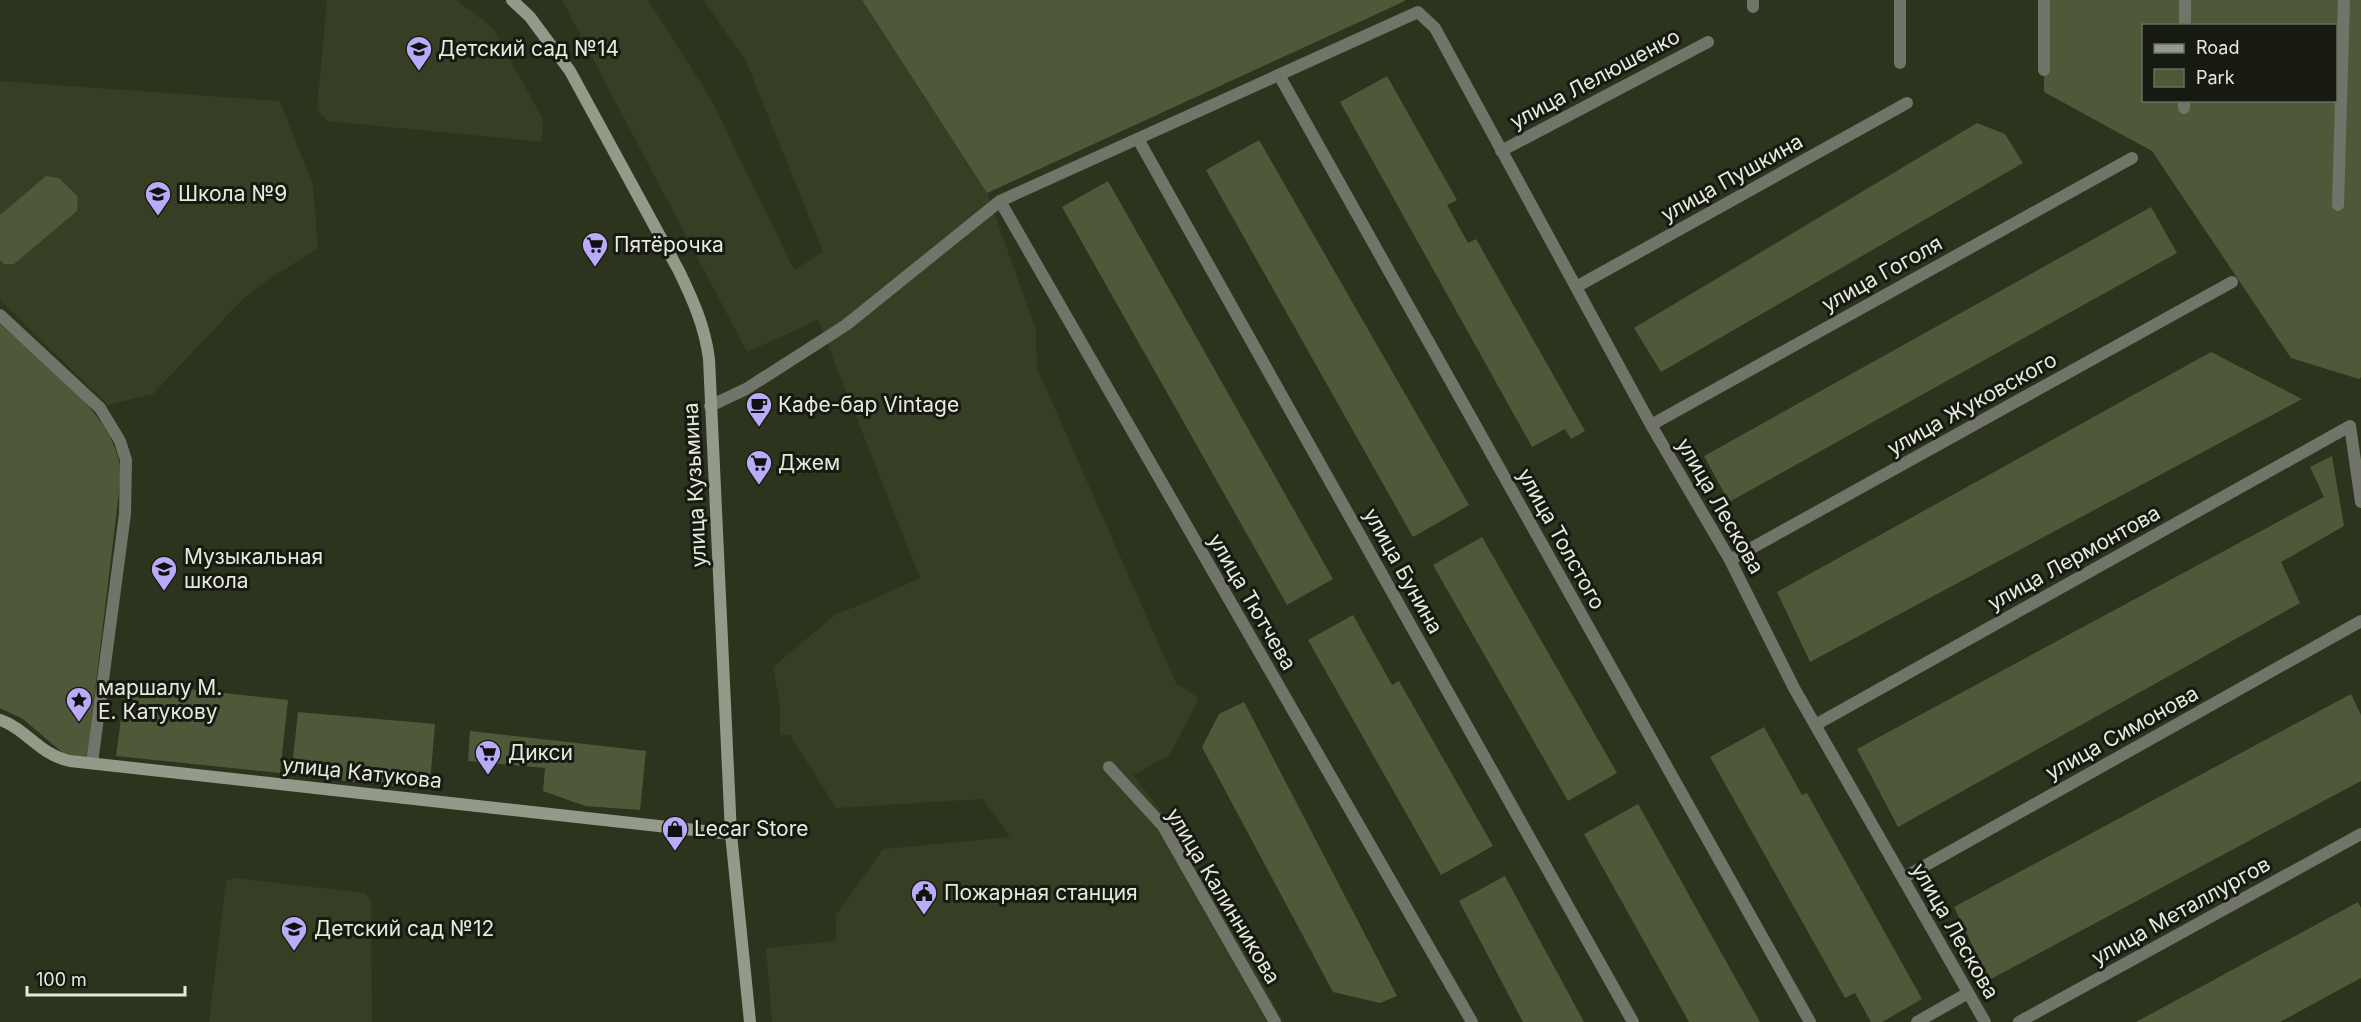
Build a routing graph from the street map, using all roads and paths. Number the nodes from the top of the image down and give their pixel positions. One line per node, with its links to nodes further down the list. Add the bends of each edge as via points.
1 (512, 0): 21 (main road, улица Кузьмина, via 530,17 570,71 693,300 706,338)
2 (1900, 0): 9 (street)
3 (2044, 0): 10 (street)
4 (2185, 0): 7 (street)
5 (2344, 0): 17 (street)
6 (1417, 6): 11 (street); 14 (street, улица Лескова, via 1435,28)
7 (2184, 24)
8 (1708, 42): 14 (street, улица Лелюшенко)
9 (1900, 63)
10 (2044, 70)
11 (1279, 75): 13 (street); 38 (street, улица Толстого)
12 (1907, 103): 19 (street, улица Пушкина)
13 (1138, 139): 16 (street); 37 (street, улица Бунина)
14 (1501, 151): 19 (street, улица Лескова)
15 (2132, 158): 22 (street, улица Гоголя)
16 (1000, 201): 21 (street, via 846,325 746,389); 36 (street, улица Тютчева)
17 (2338, 205)
18 (2232, 282): 24 (street, улица Жуковского)
19 (1576, 287): 22 (street, улица Лескова)
20 (0, 315): 28 (street, via 100,408 120,441 126,460 124,514)
21 (710, 406): 30 (main road, улица Кузьмина)
22 (1651, 425): 24 (street, улица Лескова)
23 (2361, 502): 27 (street, улица Лермонтова, via 2350,426)
24 (1730, 560): 27 (street, улица Лескова, via 1794,688)
25 (2361, 621): 32 (street, улица Симонова)
26 (0, 720): 28 (main road, улица Катукова, via 10,723 48,754)
27 (1817, 724): 32 (street, улица Лескова)
28 (92, 763): 30 (main road, улица Катукова)
29 (1109, 767): 35 (street, улица Калинникова, via 1163,826)
30 (731, 834): 34 (main road, улица Кузьмина)
31 (2361, 834): 41 (street, улица Металлургов)
32 (1903, 878): 33 (street, улица Лескова)
33 (1968, 993): 39 (street); 40 (street, улица Лескова)
34 (750, 1022)
35 (1275, 1022)
36 (1473, 1022)
37 (1633, 1022)
38 (1810, 1022)
39 (1917, 1022)
40 (1985, 1022)
41 (2019, 1022)

